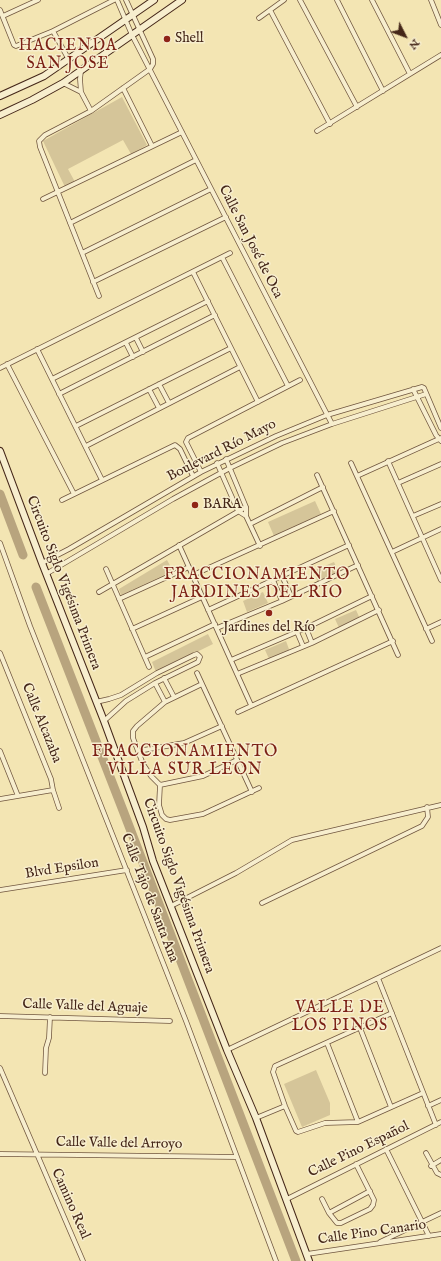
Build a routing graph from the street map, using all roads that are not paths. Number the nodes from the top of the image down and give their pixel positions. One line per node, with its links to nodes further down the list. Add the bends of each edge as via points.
1 (38, 0): 15 (street)
2 (114, 0): 20 (street)
3 (117, 0): 17 (street, Calle San José de Oca)
4 (126, 0): 14 (street, Calle San José de Oca)
5 (154, 0): 14 (main road)
6 (182, 0): 19 (main road)
7 (284, 0): 13 (street)
8 (300, 0): 32 (street)
9 (337, 0): 29 (street)
10 (372, 0): 26 (street)
11 (431, 0): 18 (street)
12 (0, 10): 15 (street)
13 (270, 10): 16 (street); 35 (street)
14 (133, 15): 17 (main road); 19 (street, Calle San José de Oca)
15 (3, 16): 20 (street, via 16,46)
16 (259, 18)
17 (126, 20): 21 (street, Calle San José de Oca); 23 (main road)
18 (441, 25)
19 (140, 30): 21 (main road); 24 (street, Calle San José de Oca, via 153,59)
20 (53, 31): 23 (street)
21 (132, 35): 24 (street, Calle San José de Oca); 25 (main road)
22 (441, 55): 26 (street)
23 (69, 60): 31 (main road, via 44,76)
24 (150, 69): 28 (street); 37 (street, Calle San José de Oca)
25 (81, 71): 27 (main road); 30 (street)
26 (410, 74): 29 (street)
27 (63, 83): 30 (street); 34 (main road)
28 (123, 88): 33 (street); 38 (street)
29 (383, 91): 32 (street)
30 (81, 92): 33 (street)
31 (0, 96)
32 (356, 107): 35 (street)
33 (91, 111): 41 (street, via 45,135 39,141)
34 (0, 115)
35 (330, 124): 36 (street)
36 (317, 131)
37 (182, 132): 38 (street); 39 (street, Calle San José de Oca)
38 (152, 146): 41 (street)
39 (196, 160): 40 (street, Calle San José de Oca); 44 (street)
40 (211, 189): 43 (street, Calle San José de Oca); 45 (street)
41 (57, 193): 42 (street); 44 (street)
42 (43, 199)
43 (226, 217): 49 (street); 74 (street, Calle San José de Oca)
44 (70, 223): 45 (street)
45 (82, 253): 49 (street)
46 (230, 253): 47 (street)
47 (222, 257): 48 (street); 65 (street)
48 (193, 272): 51 (street); 56 (street)
49 (94, 282): 50 (street)
50 (99, 296)
51 (208, 302): 52 (street); 53 (street)
52 (215, 315): 55 (street); 57 (street)
53 (136, 338): 54 (street); 57 (street)
54 (126, 343): 58 (street); 62 (street)
55 (231, 348): 60 (street); 64 (street)
56 (37, 349): 59 (street); 62 (street)
57 (143, 352): 58 (street)
58 (133, 357): 68 (street)
59 (7, 364): 61 (street); 95 (street)
60 (240, 367): 71 (street); 72 (street)
61 (0, 368)
62 (52, 379): 68 (street)
63 (300, 380): 65 (street)
64 (159, 384): 66 (street); 72 (street)
65 (288, 386): 71 (street)
66 (150, 389): 73 (street); 76 (street)
67 (413, 389): 69 (street, Boulevard Río Mayo, via 421,386); 70 (street); 74 (street, Boulevard Río Mayo)
68 (60, 394): 76 (street)
69 (426, 394): 70 (street, Boulevard Río Mayo); 77 (street)
70 (417, 397): 75 (street, Boulevard Río Mayo); 78 (street)
71 (258, 402): 87 (street, via 188,438 186,442)
72 (169, 403): 73 (street)
73 (159, 408): 79 (street)
74 (327, 414): 75 (street, Calle San José de Oca); 81 (street, Boulevard Río Mayo)
75 (332, 424): 86 (street, Boulevard Río Mayo, via 282,443)
76 (76, 426): 79 (street)
77 (441, 428)
78 (440, 439): 82 (street)
79 (86, 446): 92 (street)
80 (0, 451): 111 (main road, Circuito Siglo Vigésima Primera)
81 (226, 459): 83 (street, Boulevard Río Mayo); 86 (street)
82 (388, 461): 91 (street); 93 (street)
83 (217, 463): 87 (street, Boulevard Río Mayo); 88 (street)
84 (351, 463): 91 (street)
85 (441, 464): 93 (street)
86 (230, 468): 88 (street, Boulevard Río Mayo); 98 (street)
87 (201, 472): 90 (street, Boulevard Río Mayo)
88 (221, 472): 99 (street); 117 (street, Boulevard Río Mayo)
89 (317, 475): 94 (street)
90 (193, 476): 92 (street, via 180,449 174,445); 111 (street, Boulevard Río Mayo)
91 (357, 476): 110 (street)
92 (102, 480): 95 (street)
93 (398, 483): 102 (street)
94 (323, 487): 100 (street); 103 (street)
95 (74, 494): 96 (street)
96 (62, 500)
97 (441, 504): 102 (street)
98 (246, 506): 99 (street); 101 (street)
99 (238, 511): 101 (street); 107 (street)
100 (334, 511): 108 (street); 109 (street)
101 (246, 516): 103 (street)
102 (413, 516): 105 (street)
103 (250, 524): 109 (street)
104 (441, 529): 105 (street)
105 (423, 538): 110 (street); 116 (street)
106 (0, 543): 174 (street, Calle Tajo de Santa Ana, via 30,626)
107 (179, 545): 113 (street); 122 (street)
108 (349, 545): 112 (street); 119 (street)
109 (260, 546): 118 (street)
110 (392, 552): 135 (street)
111 (42, 564): 117 (main road, Circuito Siglo Vigésima Primera)
112 (358, 565): 124 (street); 125 (street)
113 (189, 567): 118 (street); 127 (street)
114 (441, 568): 116 (street)
115 (106, 569): 122 (street)
116 (436, 570): 121 (street)
117 (46, 574): 156 (main road, Circuito Siglo Vigésima Primera)
118 (193, 575): 126 (street)
119 (282, 576): 120 (street); 124 (street)
120 (273, 580): 128 (street); 129 (street)
121 (441, 580)
122 (113, 584): 123 (street); 127 (street)
123 (99, 592)
124 (291, 596): 128 (street)
125 (372, 596): 130 (street); 133 (street)
126 (202, 597): 129 (street); 134 (street)
127 (119, 599): 134 (street)
128 (282, 601): 132 (street)
129 (208, 610): 132 (street)
130 (379, 610): 137 (street); 138 (street)
131 (441, 622): 135 (street)
132 (216, 626): 143 (street); 144 (street)
133 (306, 628): 136 (street); 138 (street)
134 (132, 629): 143 (street)
135 (426, 629): 139 (street)
136 (297, 632): 140 (street); 144 (street)
137 (393, 641): 142 (street); 158 (street)
138 (312, 642): 140 (street)
139 (432, 642)
140 (303, 646): 149 (street)
141 (0, 653): 145 (street, Calle Alcazaba)
142 (398, 654)
143 (145, 657): 147 (street)
144 (231, 660): 149 (street)
145 (5, 665): 146 (street); 167 (street, Calle Alcazaba, via 51,779)
146 (0, 667)
147 (149, 667)
148 (197, 673): 152 (street)
149 (237, 674): 158 (street)
150 (164, 678): 151 (street); 153 (street, via 198,662 200,657 197,654 188,658); 154 (street)
151 (155, 683): 155 (street); 157 (street)
152 (202, 684): 154 (street); 161 (street)
153 (121, 695): 155 (street); 156 (street)
154 (174, 698): 157 (street)
155 (126, 701): 160 (street)
156 (96, 702): 160 (main road, Circuito Siglo Vigésima Primera)
157 (165, 702): 163 (street, via 133,731)
158 (251, 705): 159 (street)
159 (238, 712)
160 (104, 721): 177 (main road, Circuito Siglo Vigésima Primera)
161 (222, 726): 163 (street, via 184,743); 164 (street)
162 (0, 751): 169 (street)
163 (138, 751): 165 (street, via 146,770)
164 (237, 760): 165 (street, via 204,776); 168 (street)
165 (160, 785): 168 (street, via 159,808 166,819 175,820 203,814)
166 (259, 788): 168 (street)
167 (53, 790): 169 (street); 173 (street, Calle Alcazaba)
168 (252, 792)
169 (18, 796): 170 (street)
170 (0, 799)
171 (441, 805): 172 (street)
172 (427, 807): 176 (street, via 428,817 422,826); 177 (street, via 292,840 236,873)
173 (59, 808)
174 (127, 870): 175 (street, Blvd Epsilon); 202 (street, Calle Tajo de Santa Ana)
175 (0, 890)
176 (262, 903)
177 (171, 906): 186 (main road, Circuito Siglo Vigésima Primera)
178 (441, 948): 179 (street)
179 (378, 978): 180 (street); 186 (street)
180 (392, 1013): 184 (street); 189 (street)
181 (0, 1016): 182 (street, Calle Valle del Aguaje)
182 (50, 1017): 183 (street, Calle Valle del Aguaje); 188 (street)
183 (170, 1021)
184 (360, 1028): 185 (street); 193 (street)
185 (327, 1043): 191 (street, via 275,1066 273,1072); 195 (street)
186 (226, 1050): 194 (main road, Circuito Siglo Vigésima Primera)
187 (0, 1068): 201 (street, Camino Real)
188 (45, 1073)
189 (423, 1093): 192 (street); 193 (street)
190 (441, 1100): 192 (street)
191 (285, 1106): 194 (street); 195 (street, via 298,1132 325,1123)
192 (428, 1106): 197 (street)
193 (392, 1107): 195 (street)
194 (256, 1118): 208 (main road, Circuito Siglo Vigésima Primera)
195 (358, 1122)
196 (441, 1122): 197 (street, Calle Pino Español)
197 (436, 1125): 198 (street, Calle Pino Español)
198 (386, 1149): 204 (street, Calle Pino Español); 212 (street)
199 (426, 1153): 205 (street)
200 (0, 1154): 201 (street, Calle Valle del Arroyo)
201 (37, 1154): 202 (street, Calle Valle del Arroyo); 217 (street, Camino Real)
202 (238, 1157): 218 (street, Calle Tajo de Santa Ana)
203 (441, 1160): 205 (street)
204 (356, 1164): 207 (street); 208 (street, Calle Pino Español)
205 (431, 1166): 206 (street)
206 (441, 1175)
207 (370, 1191): 210 (street); 210 (street, via 374,1200 370,1209 341,1223 337,1223)
208 (286, 1199): 216 (main road, Circuito Siglo Vigésima Primera)
209 (322, 1199): 210 (street)
210 (329, 1213)
211 (441, 1213): 212 (street)
212 (422, 1222): 214 (street); 215 (street)
213 (441, 1234): 214 (street, Calle Pino Canario)
214 (429, 1236): 215 (street, Calle Pino Canario)
215 (374, 1244): 216 (street, Calle Pino Canario)
216 (307, 1254): 219 (main road, Circuito Siglo Vigésima Primera)
217 (83, 1261)
218 (276, 1261)
219 (309, 1261)

